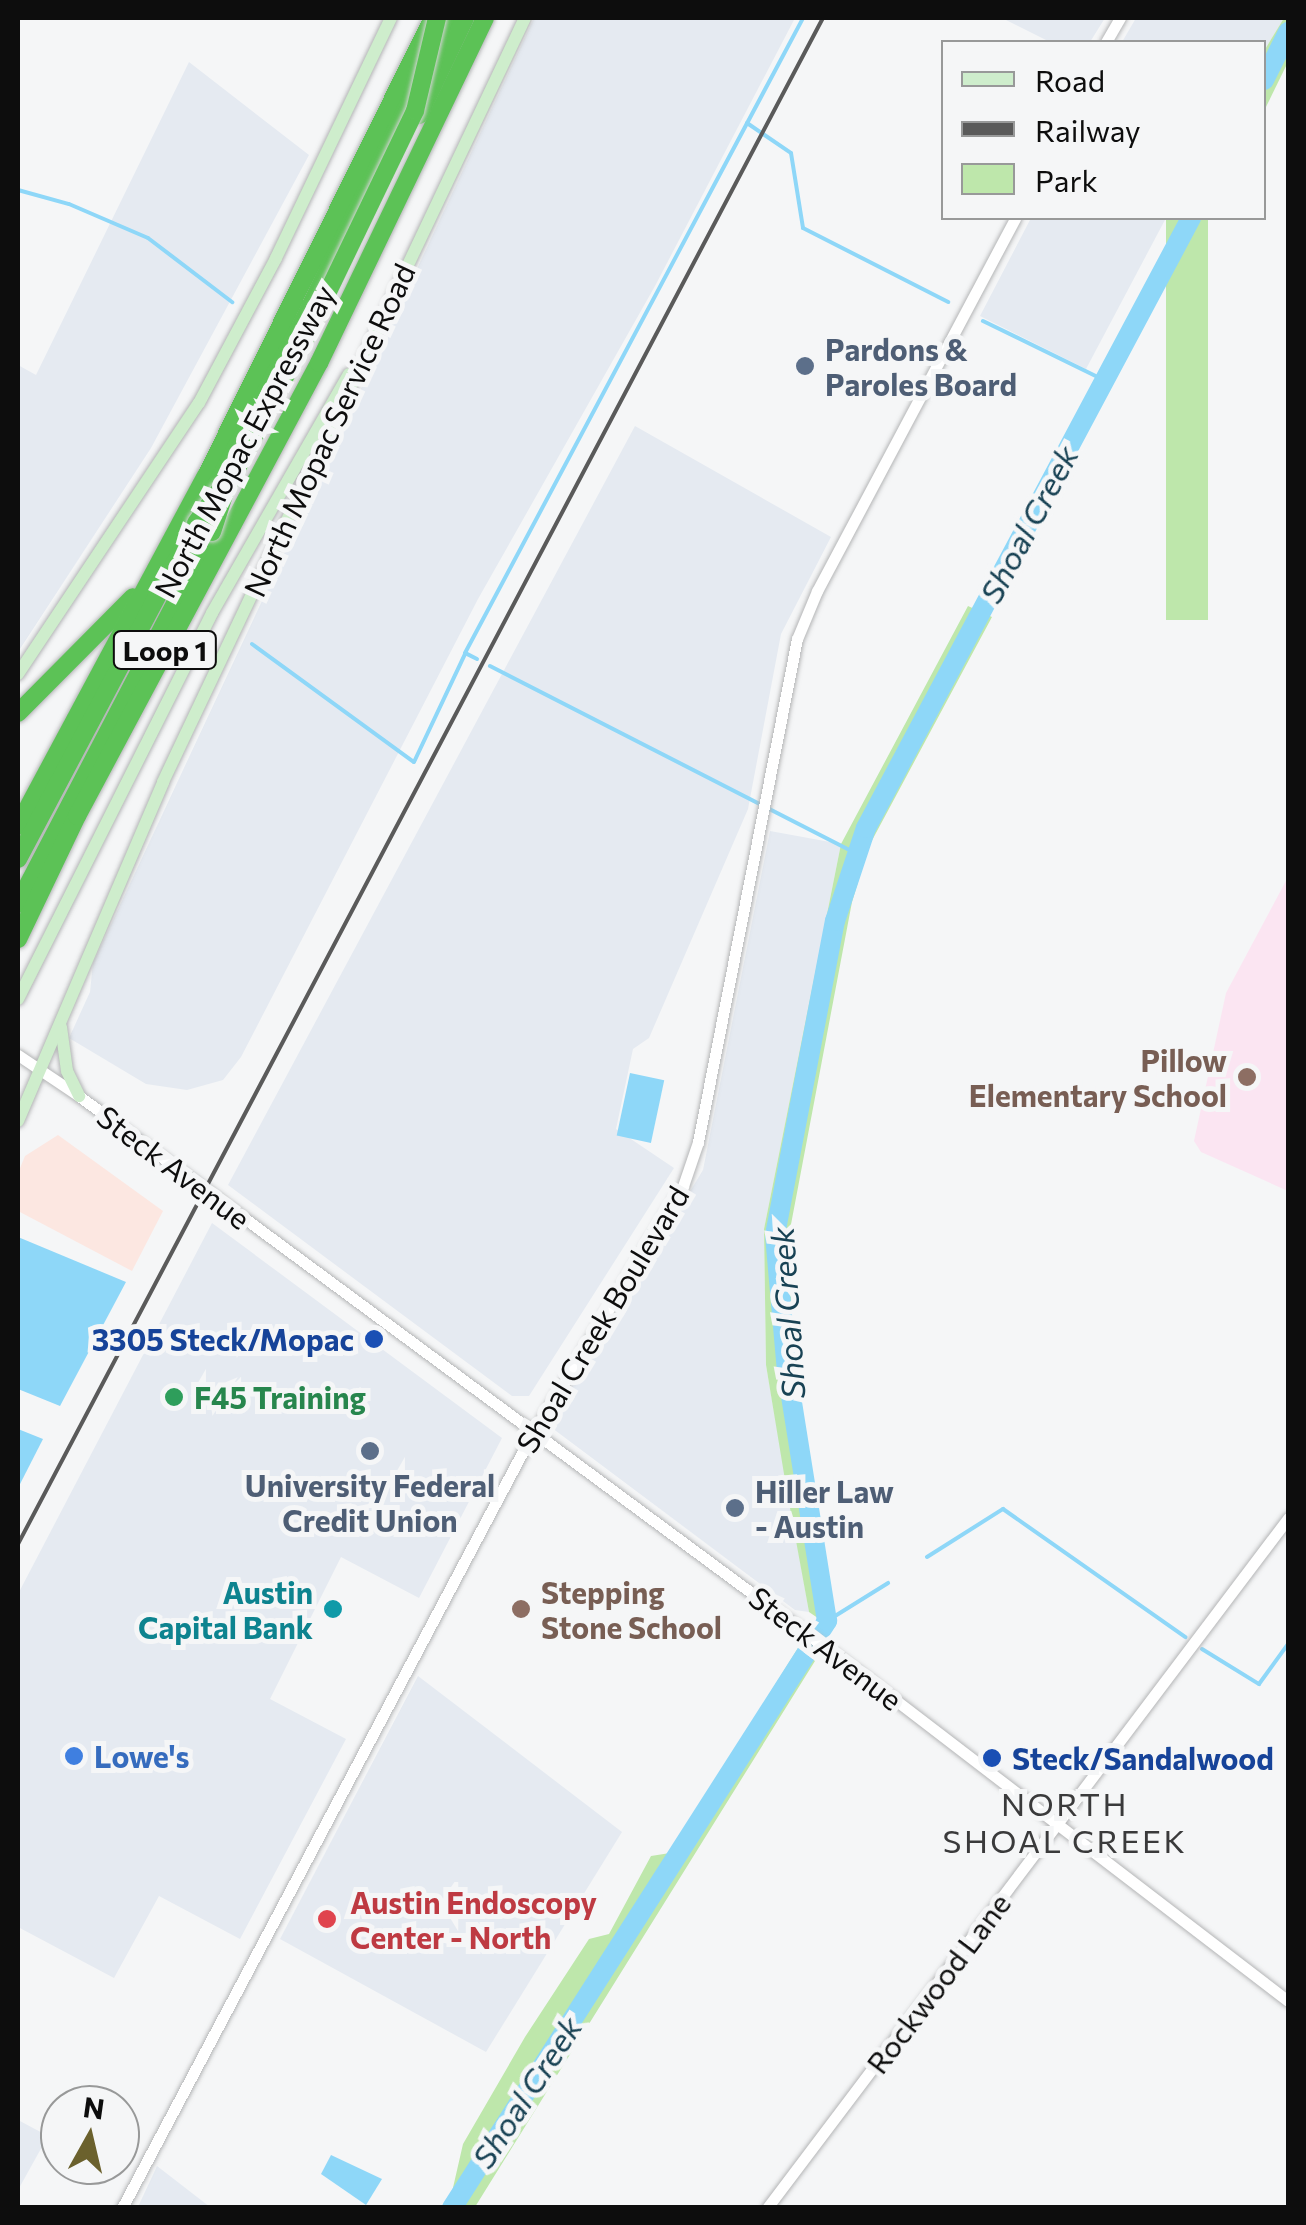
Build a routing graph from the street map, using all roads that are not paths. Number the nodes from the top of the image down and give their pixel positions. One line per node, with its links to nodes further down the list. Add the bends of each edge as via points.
1 (391, 18): 13 (main road, via 198,403)
2 (434, 18): 11 (highway, bridge, via 411,110); 12 (highway, North Mopac Expressway / Loop 1)
3 (449, 18): 11 (highway)
4 (465, 18): 11 (highway, via 318,326)
5 (485, 18): 18 (highway, North Mopac Expressway / Loop 1, via 319,363 76,816)
6 (525, 18): 10 (main road, North Mopac Service Road)
7 (1120, 18): 8 (street)
8 (1107, 40)
9 (1014, 220): 25 (street, Shoal Creek Boulevard, via 797,639 698,1142 682,1186)
10 (368, 347): 19 (main road, via 212,613); 20 (main road, North Mopac Service Road, via 163,782)
11 (204, 528): 16 (highway); 17 (highway)
12 (147, 583): 14 (highway); 15 (highway, North Mopac Expressway / Loop 1)
13 (18, 674)
14 (18, 712)
15 (18, 826)
16 (18, 859)
17 (18, 904)
18 (18, 939)
19 (18, 999)
20 (62, 1019): 22 (main road, North Mopac Service Road); 23 (main road, via 64,1056)
21 (19, 1056): 22 (street, Steck Avenue)
22 (38, 1068): 23 (street, Steck Avenue); 24 (main road, North Mopac Service Road)
23 (80, 1096): 25 (street, Steck Avenue)
24 (18, 1121)
25 (532, 1434): 27 (street, Steck Avenue); 29 (street, Shoal Creek Boulevard)
26 (1288, 1518): 27 (street, Rockwood Lane)
27 (1059, 1825): 28 (street, Steck Avenue); 30 (street, Rockwood Lane)
28 (1288, 2001)
29 (122, 2208)
30 (767, 2208)

